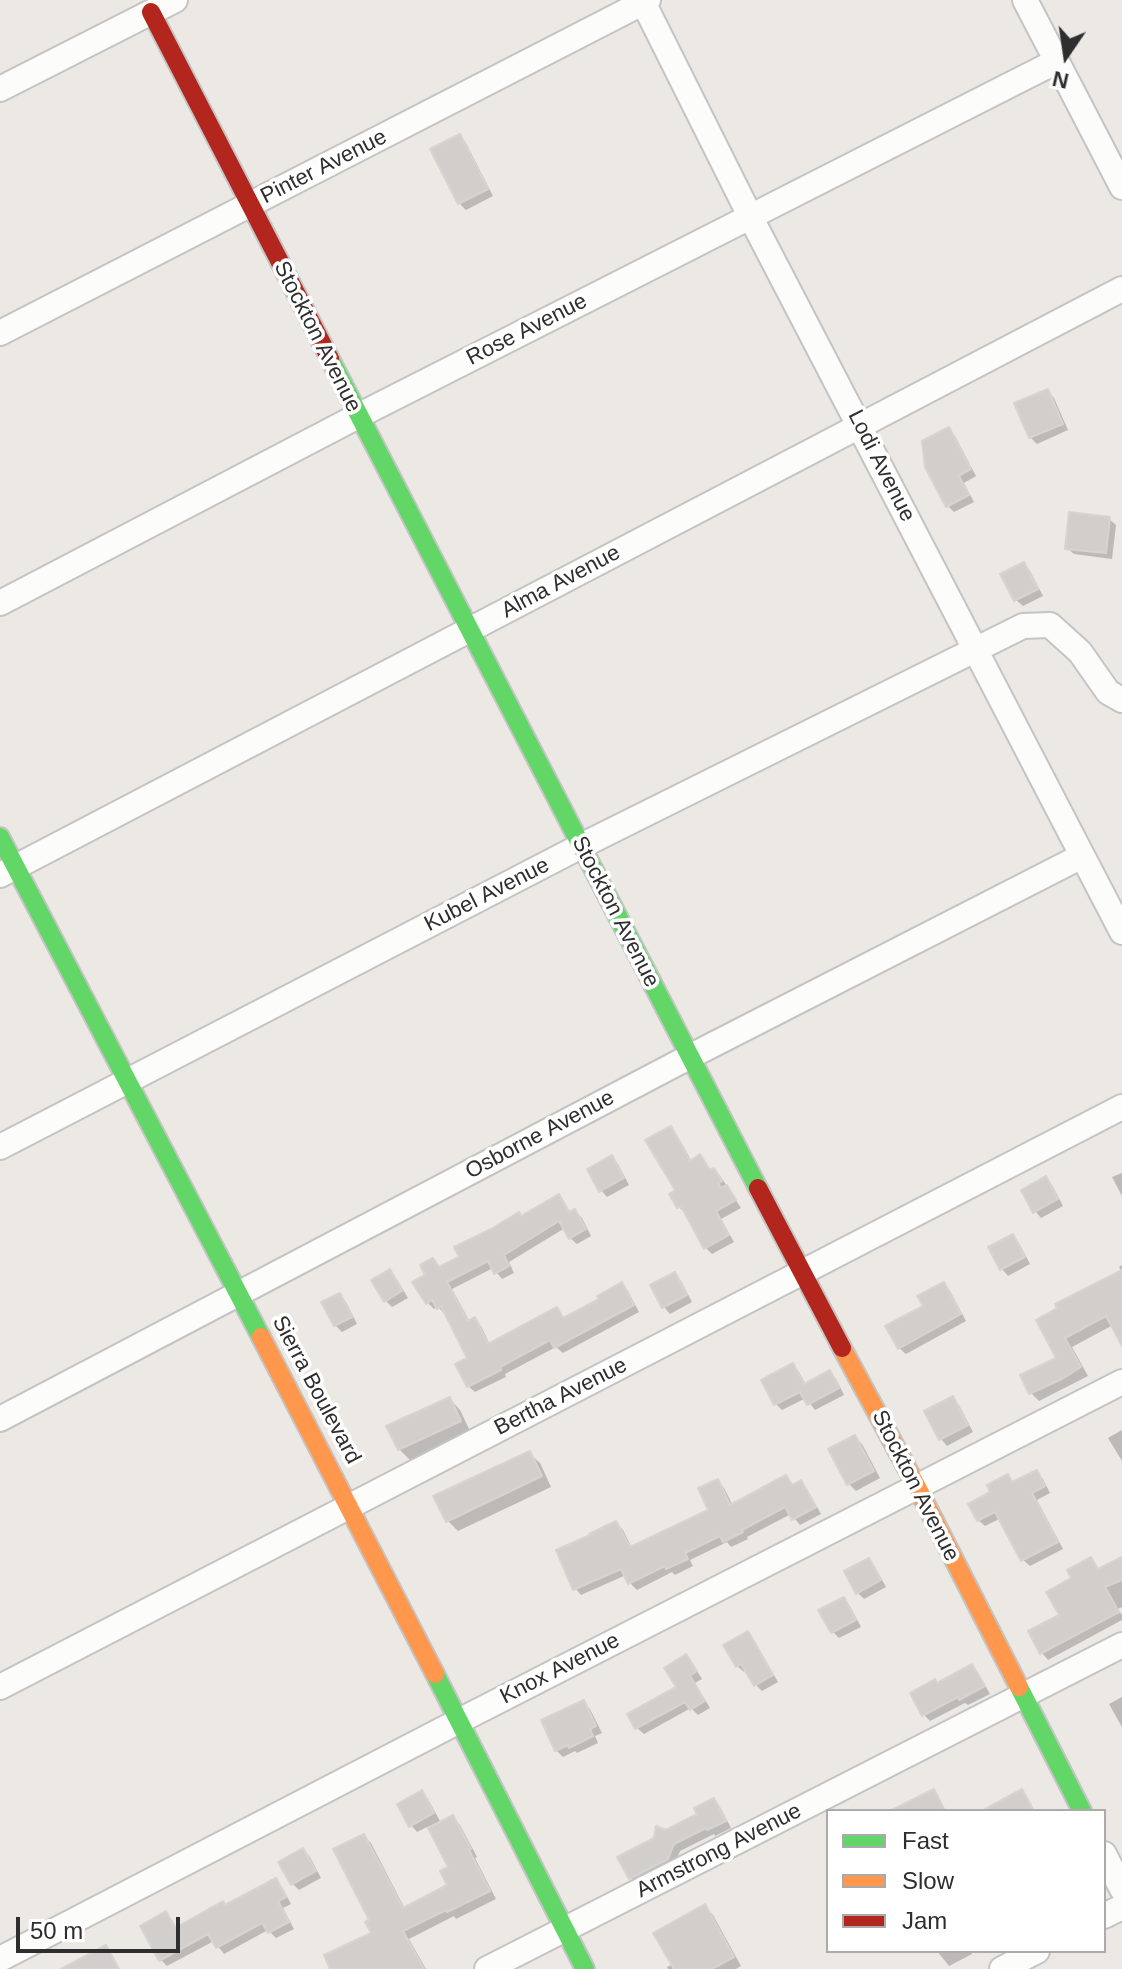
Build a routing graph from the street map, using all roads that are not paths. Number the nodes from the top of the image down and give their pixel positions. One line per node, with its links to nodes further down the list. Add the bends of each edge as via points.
1 (175, 0): 4 (street)
2 (1025, 0): 5 (street)
3 (644, 1): 8 (street, Pinter Avenue); 9 (street, Lodi Avenue)
4 (151, 12): 6 (street); 8 (street, Stockton Avenue)
5 (1057, 61): 7 (street); 9 (street, Rose Avenue)
6 (0, 89)
7 (1122, 187)
8 (250, 205): 11 (street, Pinter Avenue); 12 (street, Stockton Avenue)
9 (750, 216): 12 (street, Rose Avenue); 13 (street, Lodi Avenue)
10 (1122, 289): 13 (street, Alma Avenue)
11 (0, 333)
12 (358, 416): 14 (street, Rose Avenue); 15 (street, Stockton Avenue)
13 (860, 426): 15 (street, Alma Avenue); 16 (street, Lodi Avenue)
14 (0, 603)
15 (470, 630): 19 (street, Stockton Avenue); 21 (street, Alma Avenue)
16 (976, 649): 17 (street, Kubel Avenue, via 1023,626 1050,625 1080,652 1108,692); 19 (street, Kubel Avenue); 20 (street, Lodi Avenue)
17 (1122, 700)
18 (0, 837): 21 (street, Sierra Boulevard)
19 (581, 846): 23 (street, Stockton Avenue); 24 (street, Kubel Avenue)
20 (1082, 856): 22 (street, Lodi Avenue); 23 (street, Osborne Avenue)
21 (8, 871): 24 (street, Sierra Boulevard)
22 (1122, 932)
23 (689, 1057): 27 (street, Stockton Avenue); 28 (street, Osborne Avenue)
24 (128, 1081): 26 (street, Kubel Avenue); 28 (street, Sierra Boulevard)
25 (1122, 1107): 27 (street, Bertha Avenue)
26 (0, 1147)
27 (802, 1273): 31 (street, Stockton Avenue); 32 (street, Bertha Avenue)
28 (238, 1294): 30 (street, Osborne Avenue); 32 (street, Sierra Boulevard)
29 (1122, 1382): 31 (street, Knox Avenue)
30 (0, 1419)
31 (917, 1487): 35 (street, Stockton Avenue); 36 (street, Knox Avenue)
32 (349, 1505): 34 (street, Bertha Avenue); 36 (street, Sierra Boulevard)
33 (1122, 1645): 35 (street, Armstrong Avenue)
34 (0, 1687)
35 (1022, 1697): 37 (street, Stockton Avenue); 40 (street, Armstrong Avenue)
36 (459, 1721): 40 (street, Sierra Boulevard); 42 (street, Knox Avenue)
37 (1081, 1809)
38 (1106, 1858): 39 (street)
39 (1122, 1889)
40 (564, 1929): 43 (street, Armstrong Avenue); 44 (street, Sierra Boulevard)
41 (1033, 1953): 45 (street)
42 (6, 1955)
43 (487, 1969)
44 (585, 1969)
45 (1002, 1969)

